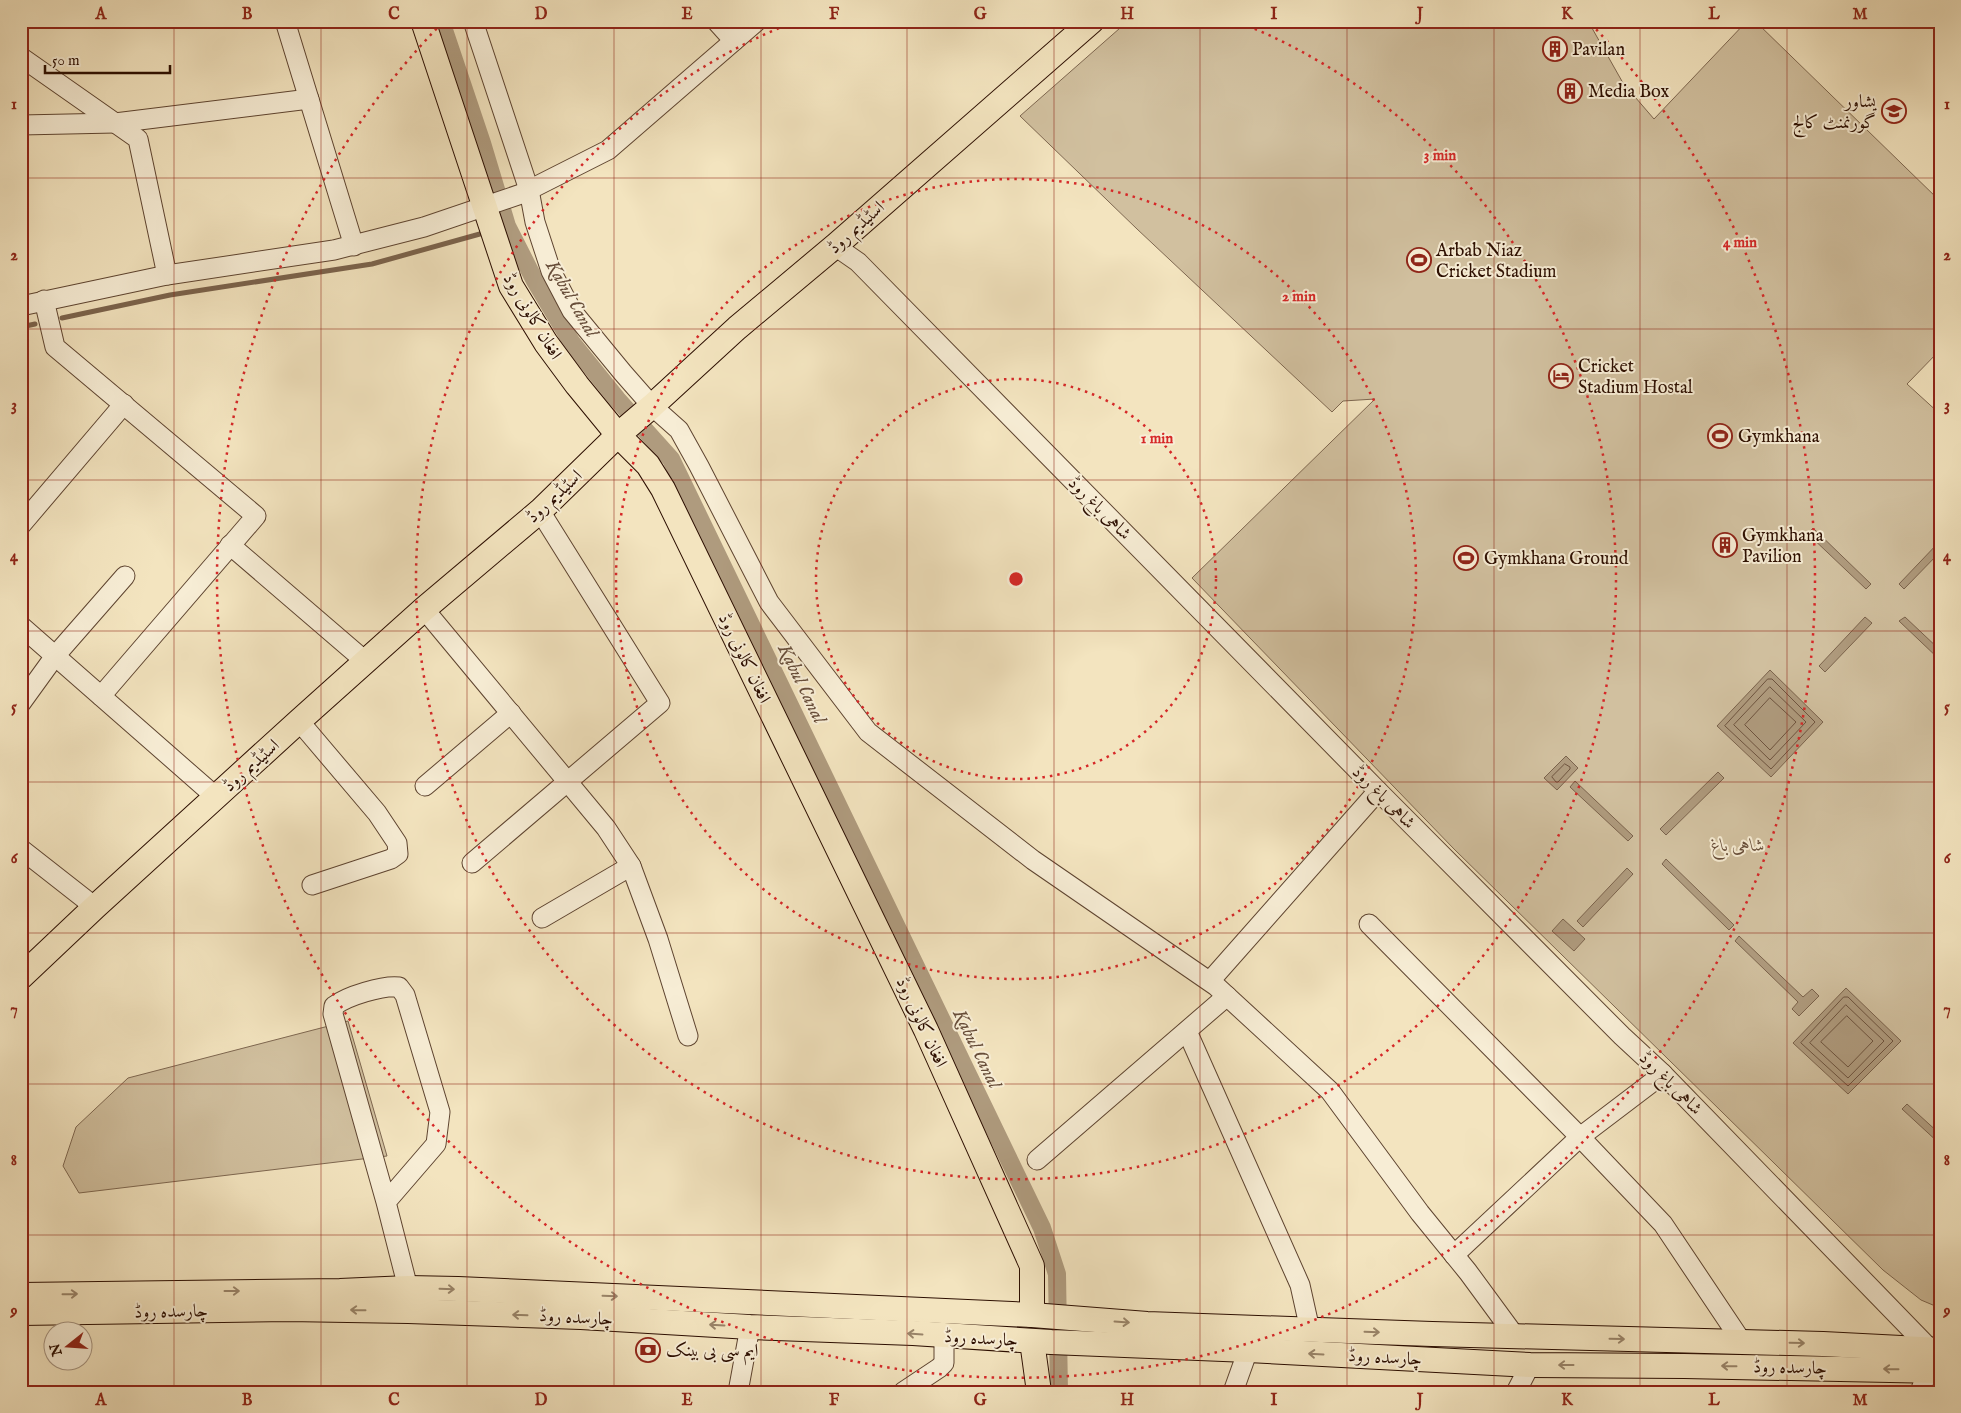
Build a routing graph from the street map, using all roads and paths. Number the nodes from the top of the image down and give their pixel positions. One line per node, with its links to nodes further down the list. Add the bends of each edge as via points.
1 (286, 21): 9 (street)
2 (423, 21): 13 (main road, افغان کالونی روڈ)
3 (473, 21): 12 (street)
4 (716, 21): 7 (street)
5 (757, 21): 7 (street)
6 (1092, 21): 15 (main road, اسٹیڈیم روڈ)
7 (734, 41): 12 (street, via 608,150)
8 (21, 57): 10 (street)
9 (309, 99): 10 (street); 14 (street)
10 (115, 123): 11 (street); 16 (street, via 138,139)
11 (21, 125)
12 (525, 192): 13 (street); 20 (street, via 551,270 572,311)
13 (488, 206): 14 (street); 21 (main road, افغان کالونی روڈ, via 494,239 511,286 577,386)
14 (354, 246): 16 (street)
15 (835, 246): 20 (main road, اسٹیڈیم روڈ, via 737,328); 36 (street, شاہی باغ روڈ, via 858,262)
16 (167, 276): 17 (street)
17 (44, 300): 18 (street); 19 (street, via 55,347)
18 (21, 306)
19 (124, 404): 23 (street); 24 (street, via 256,516)
20 (652, 406): 21 (main road, اسٹیڈیم روڈ); 46 (street, via 679,430 769,602 868,732 1034,860)
21 (621, 433): 22 (main road, اسٹیڈیم روڈ); 59 (main road, افغان کالونی روڈ, via 663,489 926,1030 1032,1266)
22 (540, 511): 26 (main road, اسٹیڈیم روڈ); 34 (street, via 660,704)
23 (21, 525)
24 (230, 545): 29 (street); 30 (street)
25 (124, 576): 28 (street)
26 (424, 609): 29 (main road, اسٹیڈیم روڈ); 32 (street)
27 (21, 626): 28 (street)
28 (55, 656): 30 (street); 31 (street)
29 (365, 661): 33 (main road, اسٹیڈیم روڈ)
30 (102, 696): 37 (street)
31 (21, 703)
32 (512, 713): 34 (street); 35 (street)
33 (299, 721): 37 (main road, اسٹیڈیم روڈ); 41 (street, via 377,813 397,843 398,854)
34 (568, 781): 39 (street); 40 (street, via 606,828)
35 (425, 786)
36 (1378, 791): 46 (street); 50 (street, شاہی باغ روڈ)
37 (216, 797): 42 (main road, اسٹیڈیم روڈ)
38 (21, 849): 42 (street)
39 (472, 863)
40 (631, 866): 43 (street); 49 (street)
41 (312, 885)
42 (95, 907): 45 (main road, اسٹیڈیم روڈ)
43 (542, 918)
44 (1369, 924): 51 (street)
45 (21, 977)
46 (1210, 981): 47 (street)
47 (1227, 996): 48 (street); 54 (street, via 1330,1091)
48 (1187, 1031): 52 (street); 61 (street, via 1300,1285)
49 (688, 1036)
50 (1663, 1074): 51 (street); 67 (street, شاہی باغ روڈ)
51 (1580, 1137): 54 (street); 65 (street, via 1663,1224)
52 (1037, 1160)
53 (386, 1202): 53 (street, via 436,1144 440,1112 405,995 399,987 390,986 341,1000 334,1006 333,1014); 55 (street)
54 (1454, 1255): 63 (street)
55 (408, 1288): 56 (main road, چارسدہ روڈ, one-way to 55); 57 (main road); 59 (main road, چارسدہ روڈ, one-way to 59)
56 (21, 1295)
57 (408, 1311): 58 (main road, چارسدہ روڈ, one-way to 58, via 288,1309); 60 (main road, چارسدہ روڈ, one-way to 57)
58 (21, 1313)
59 (1039, 1316): 61 (main road, چارسدہ روڈ, one-way to 61)
60 (750, 1327): 62 (main road, چارسدہ روڈ, one-way to 60); 69 (street)
61 (1310, 1330): 63 (main road, چارسدہ روڈ, one-way to 63)
62 (944, 1336): 64 (main road, چارسدہ روڈ); 70 (street, via 944,1362)
63 (1515, 1336): 65 (main road, چارسدہ روڈ, one-way to 65)
64 (1052, 1342): 66 (main road, چارسدہ روڈ); 71 (main road)
65 (1742, 1342): 67 (main road, چارسدہ روڈ, one-way to 67, via 1823,1344)
66 (1248, 1350): 68 (main road, چارسدہ روڈ, one-way to 66); 72 (street)
67 (1936, 1361): 68 (main road, چارسدہ روڈ, one-way to 68); 74 (street)
68 (1530, 1365): 73 (street)
69 (738, 1392)
70 (903, 1392)
71 (1039, 1392)
72 (1234, 1392)
73 (1516, 1392)
74 (1920, 1392)

